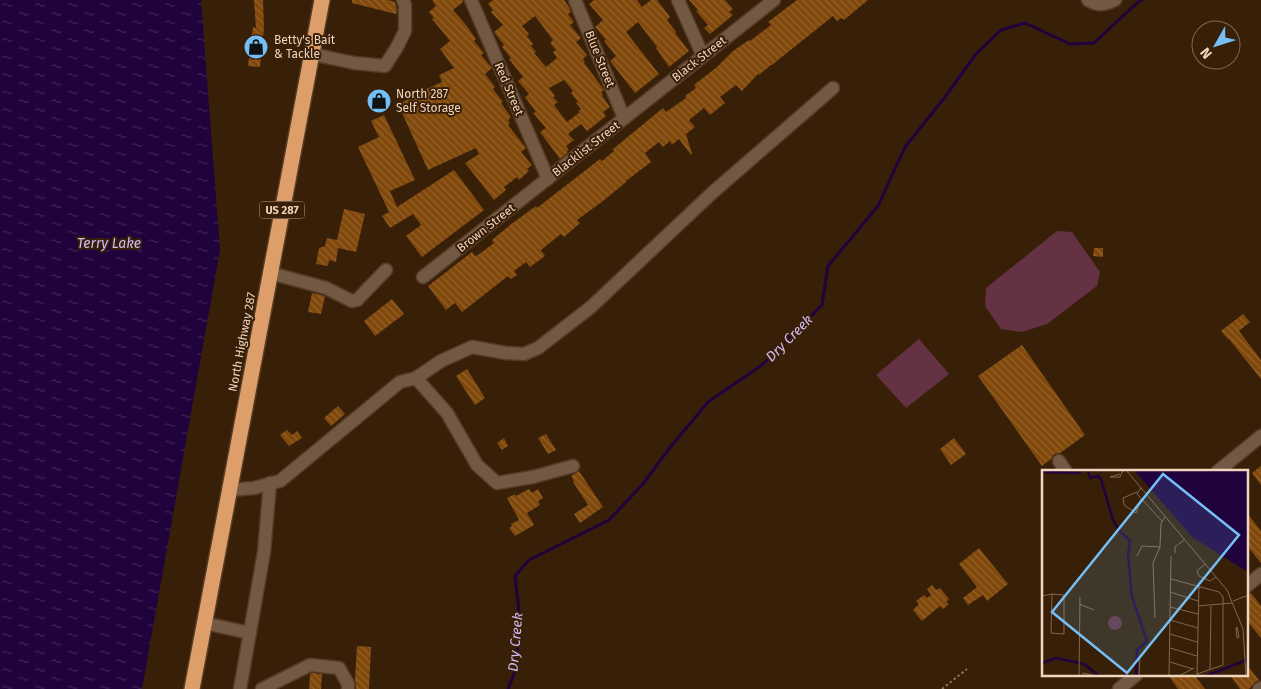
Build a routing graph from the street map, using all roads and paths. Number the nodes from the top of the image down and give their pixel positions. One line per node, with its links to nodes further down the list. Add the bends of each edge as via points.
1 (322, 0): 9 (highway, North Highway 287 / US 287)
2 (403, 0): 9 (street, via 405,31 385,66)
3 (471, 0): 13 (street, Red Street)
4 (575, 0): 12 (street, Blue Street)
5 (678, 0): 10 (street)
6 (774, 0): 10 (street, Black Street)
7 (1088, 0): 8 (street, via 1102,5)
8 (1115, 0)
9 (312, 54): 15 (highway, North Highway 287 / US 287)
10 (703, 56): 12 (street, Black Street)
11 (832, 88): 17 (street, via 712,193 591,307 538,348 524,354 472,347 441,361)
12 (624, 118): 13 (street, Blacklist Street)
13 (548, 179): 16 (street, Brown Street)
14 (386, 270): 15 (street, via 357,300 352,301 326,288)
15 (270, 273): 22 (highway, North Highway 287 / US 287)
16 (423, 277)
17 (416, 378): 19 (street, via 447,413 477,465 497,483); 21 (street, via 400,382 280,481)
18 (1261, 436): 20 (street)
19 (573, 466)
20 (1220, 470)
21 (270, 484): 22 (street); 26 (street, via 264,552)
22 (230, 490): 25 (highway, North Highway 287 / US 287)
23 (1261, 574): 24 (street)
24 (1248, 585)
25 (204, 623): 26 (street); 29 (highway, North Highway 287 / US 287)
26 (250, 633): 30 (street)
27 (967, 669): 33 (path)
28 (1135, 676): 34 (street)
29 (192, 689)
30 (240, 689)
31 (262, 689): 32 (street, via 310,665 339,668)
32 (348, 689)
33 (942, 689)
34 (1119, 689)

